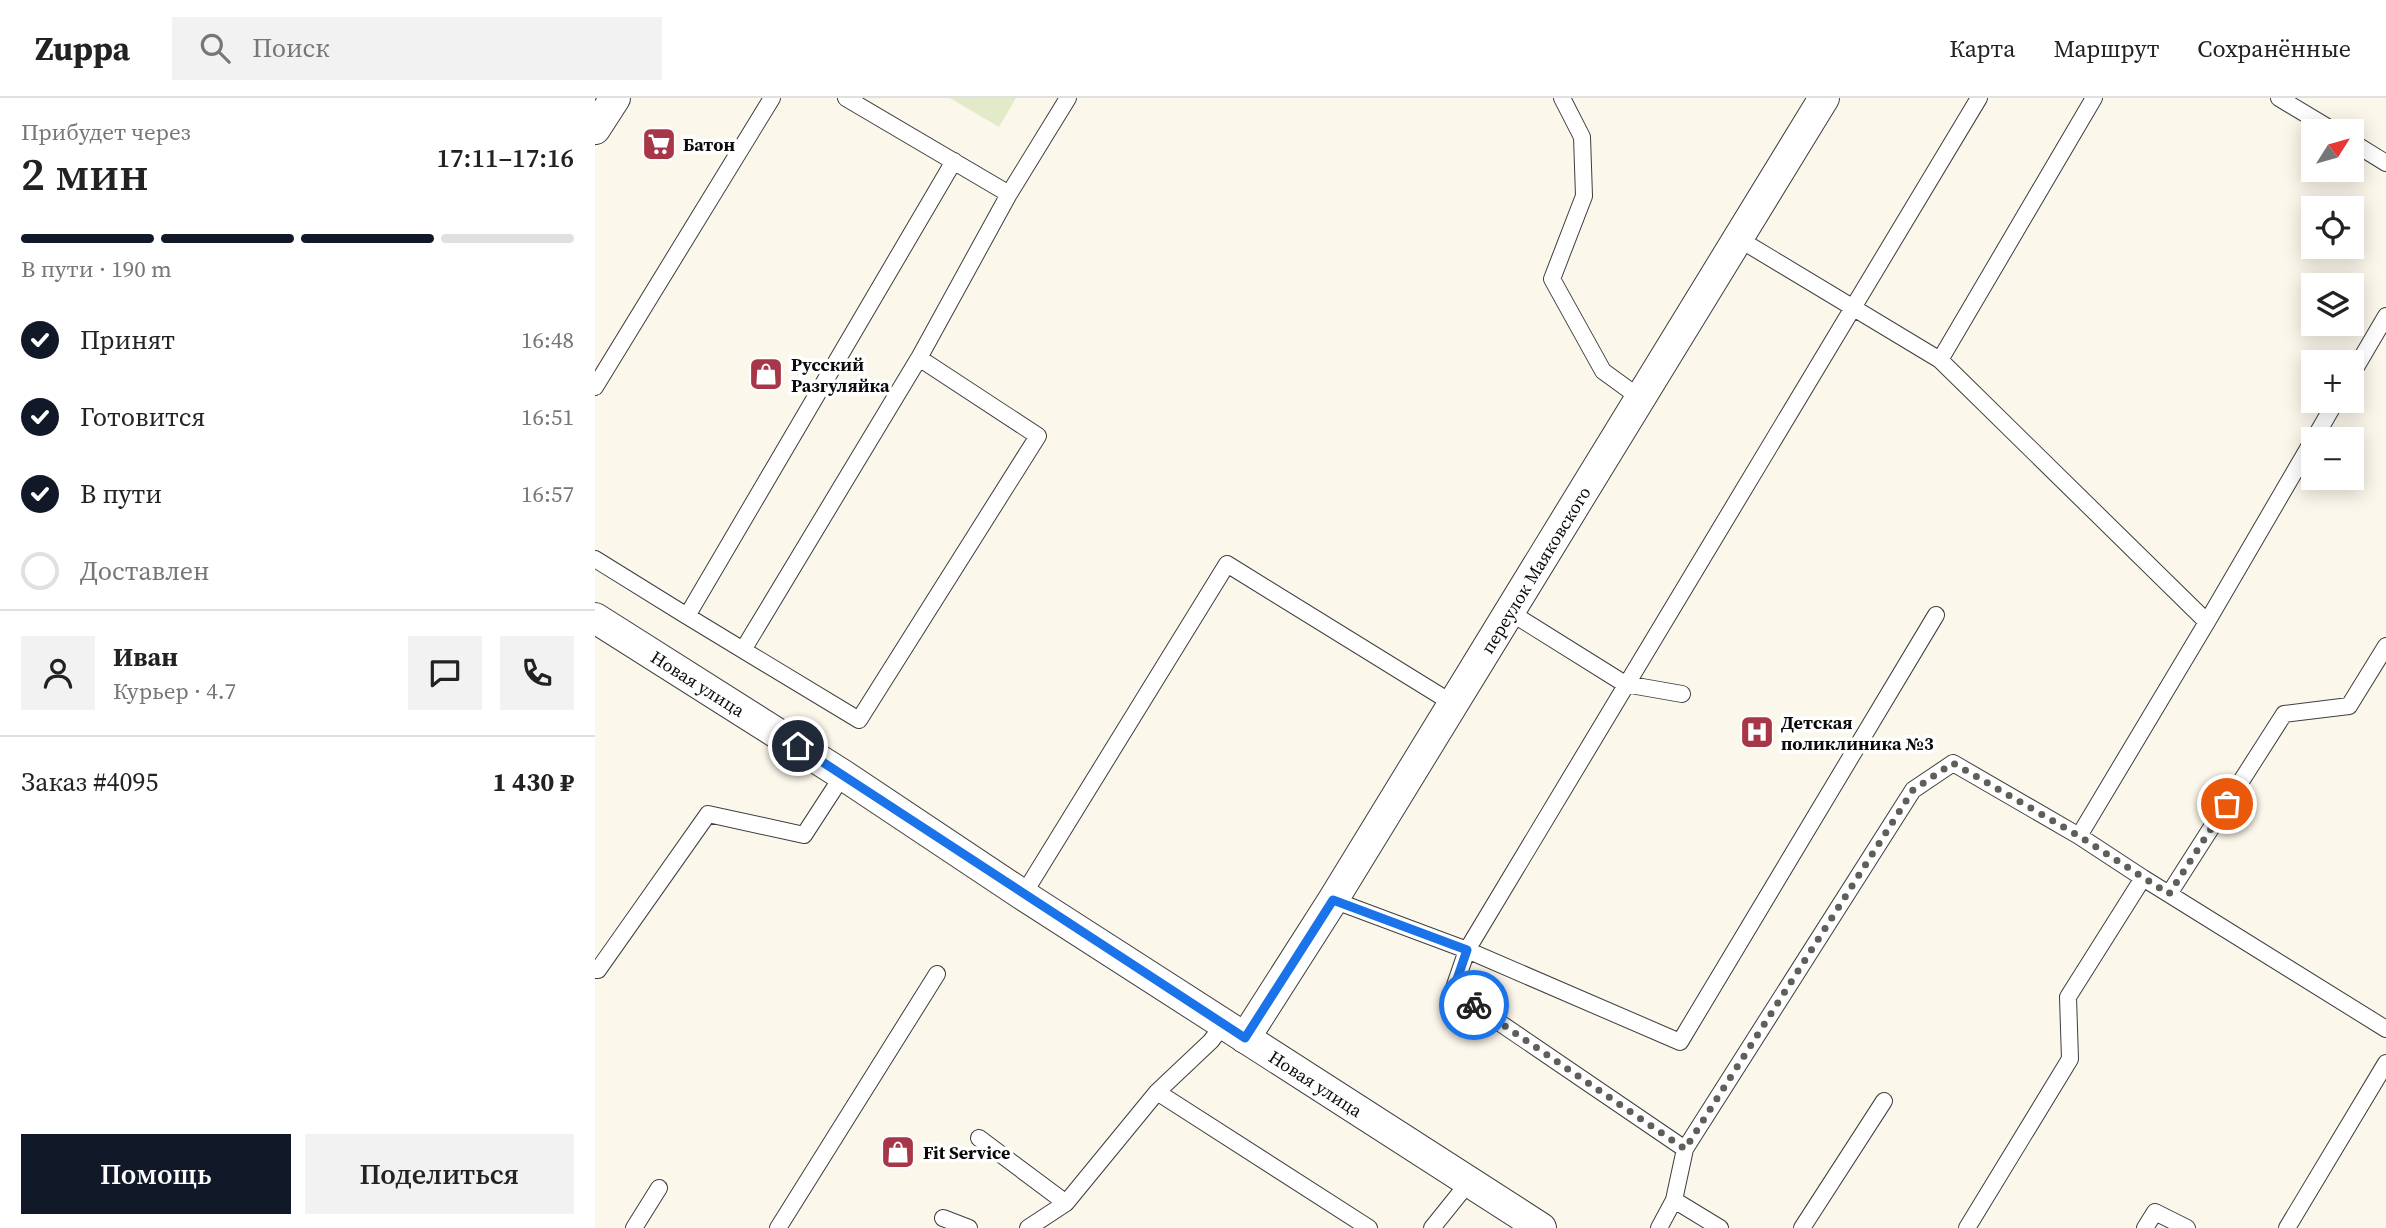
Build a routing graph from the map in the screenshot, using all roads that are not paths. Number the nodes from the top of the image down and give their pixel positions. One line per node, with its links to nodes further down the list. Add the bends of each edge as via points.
1 (615, 98): 11 (street)
2 (772, 98): 22 (lane)
3 (846, 98): 13 (lane)
4 (1068, 98): 15 (lane)
5 (1562, 98): 23 (lane, via 1582,137 1584,196 1552,279 1603,371)
6 (1824, 98): 16 (street, переулок Маяковского)
7 (1979, 98): 17 (lane)
8 (2094, 98): 21 (lane)
9 (2279, 98): 10 (lane)
10 (2314, 119)
11 (595, 129)
12 (2364, 149): 14 (lane)
13 (954, 161): 15 (lane); 27 (lane)
14 (2386, 163)
15 (1009, 194): 20 (lane)
16 (1739, 239): 17 (lane); 23 (street, переулок Маяковского)
17 (1854, 308): 21 (lane); 33 (lane)
18 (2386, 316): 19 (lane)
19 (2364, 354)
20 (919, 358): 32 (lane); 32 (lane, via 1038,436 859,720)
21 (1940, 360): 30 (lane)
22 (595, 387)
23 (1640, 398): 26 (street, переулок Маяковского)
24 (2301, 462): 30 (lane)
25 (595, 559): 27 (lane)
26 (1509, 611): 33 (lane); 35 (street, переулок Маяковского)
27 (687, 615): 32 (lane)
28 (1936, 615): 42 (lane, via 1680,1042)
29 (595, 618): 36 (street, Новая улица)
30 (2207, 622): 37 (lane)
31 (2386, 646): 39 (lane, via 2350,706 2284,714)
32 (743, 650)
33 (1625, 684): 34 (lane); 42 (lane)
34 (1682, 694)
35 (1452, 703): 40 (lane, via 1227,564); 41 (street, переулок Маяковского)
36 (843, 775): 40 (street, Новая улица); 43 (lane, via 804,835 708,814)
37 (2079, 836): 38 (lane); 51 (lane, via 1953,763 1913,790)
38 (2143, 878): 39 (lane); 67 (lane, via 2068,997 2070,1059)
39 (2169, 894): 45 (lane)
40 (1023, 895): 46 (street, Новая улица)
41 (1333, 900): 42 (lane); 46 (street, переулок Маяковского)
42 (1467, 950): 51 (lane, via 1453,991)
43 (595, 970)
44 (937, 974): 58 (lane)
45 (2386, 1029)
46 (1234, 1031): 48 (lane, via 1211,1041); 52 (street, Новая улица)
47 (2386, 1062): 70 (lane)
48 (1157, 1092): 55 (lane); 61 (lane)
49 (1884, 1101): 66 (lane)
50 (979, 1138): 55 (lane)
51 (1685, 1149): 54 (lane)
52 (1469, 1182): 62 (lane); 63 (street, Новая улица)
53 (659, 1188): 57 (lane)
54 (1674, 1200): 64 (lane); 65 (lane)
55 (1066, 1203): 60 (lane)
56 (943, 1218): 59 (lane)
57 (634, 1228)
58 (778, 1228)
59 (969, 1228)
60 (1028, 1228)
61 (1369, 1228)
62 (1431, 1228)
63 (1541, 1228)
64 (1658, 1228)
65 (1720, 1228)
66 (1802, 1228)
67 (1967, 1228)
68 (2145, 1228): 69 (lane, via 2155,1212)
69 (2187, 1228)
70 (2287, 1228)

